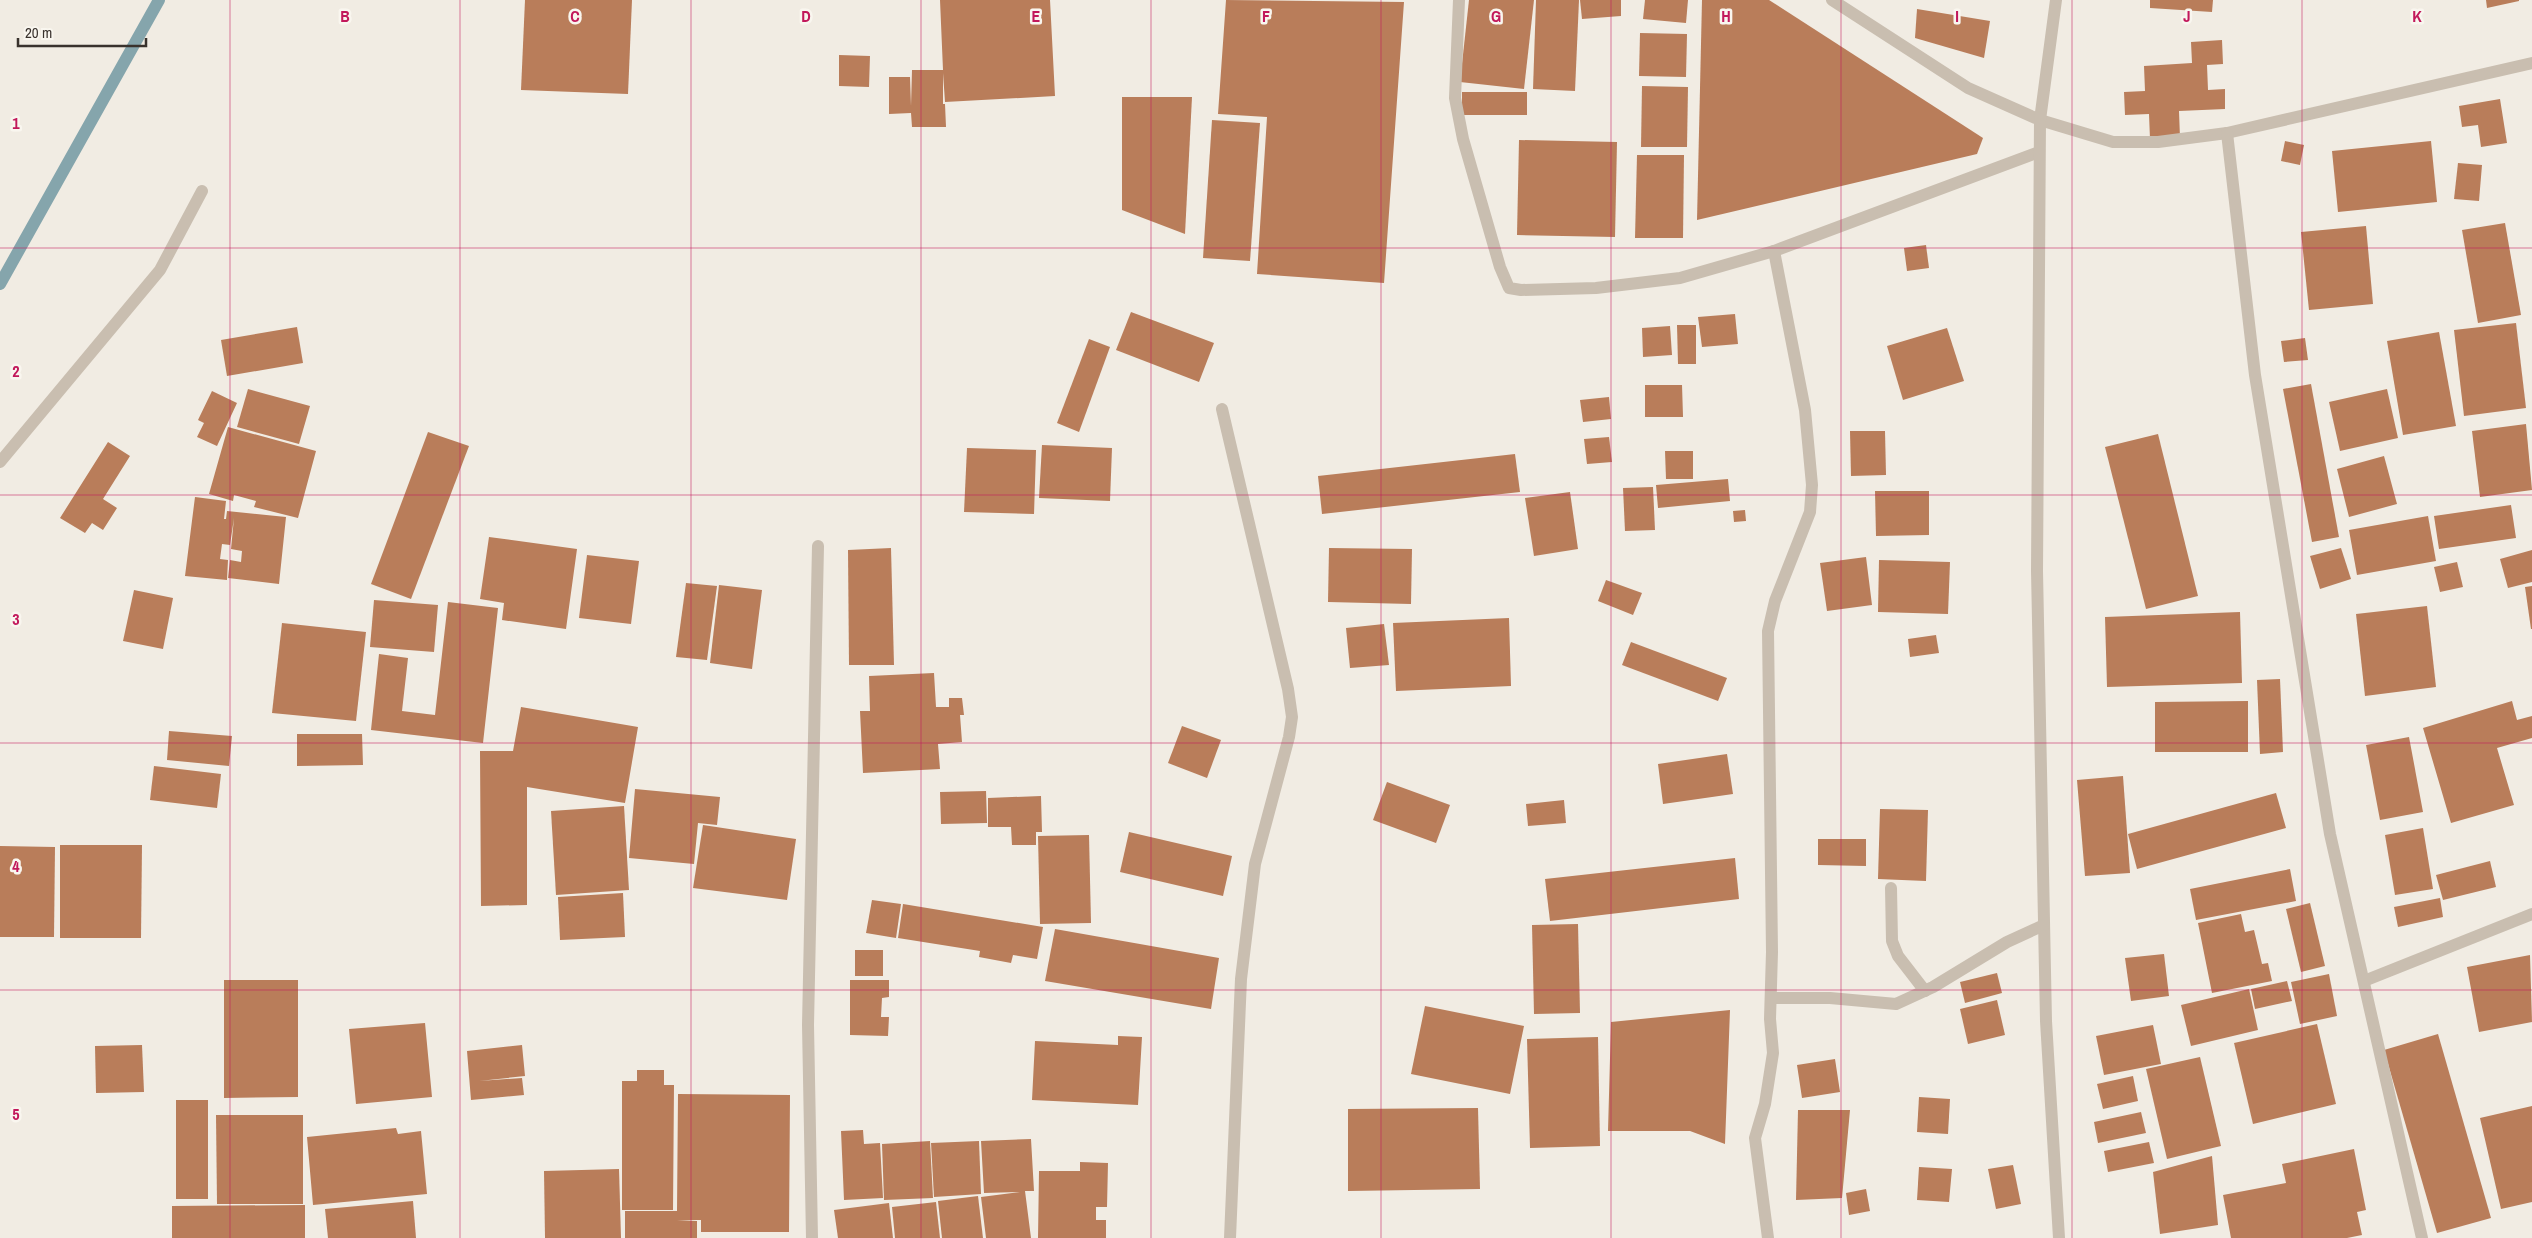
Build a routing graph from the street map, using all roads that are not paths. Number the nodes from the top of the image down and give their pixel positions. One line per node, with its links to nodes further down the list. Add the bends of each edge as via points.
1 (1459, 0): 9 (street, via 1455,98 1473,176 1509,288 1596,288 1680,278)
2 (1832, 0): 5 (street, via 1968,88)
3 (2056, 0): 5 (street)
4 (2532, 62): 6 (street)
5 (2040, 120): 6 (street, via 2113,142 2158,142); 7 (street)
6 (2227, 133): 16 (street, via 2255,375 2330,834)
7 (2039, 152): 9 (street); 15 (street, via 2037,571)
8 (202, 191): 11 (street, via 160,270)
9 (1774, 251): 18 (street, via 1805,410 1812,485 1810,512 1775,601 1768,631)
10 (1222, 408): 20 (street, via 1292,717 1285,756 1255,864 1244,960)
11 (0, 462)
12 (818, 546): 19 (street, via 808,1025)
13 (1890, 888): 17 (street, via 1892,940 1898,956)
14 (2532, 914): 16 (street)
15 (2044, 925): 17 (street, via 2006,942); 22 (street, via 2046,1022)
16 (2364, 981): 23 (street)
17 (1925, 991): 18 (street, via 1896,1004 1830,998)
18 (1771, 998): 21 (street, via 1773,1053 1765,1104 1755,1138)
19 (812, 1238)
20 (1230, 1238)
21 (1768, 1238)
22 (2059, 1238)
23 (2422, 1238)

